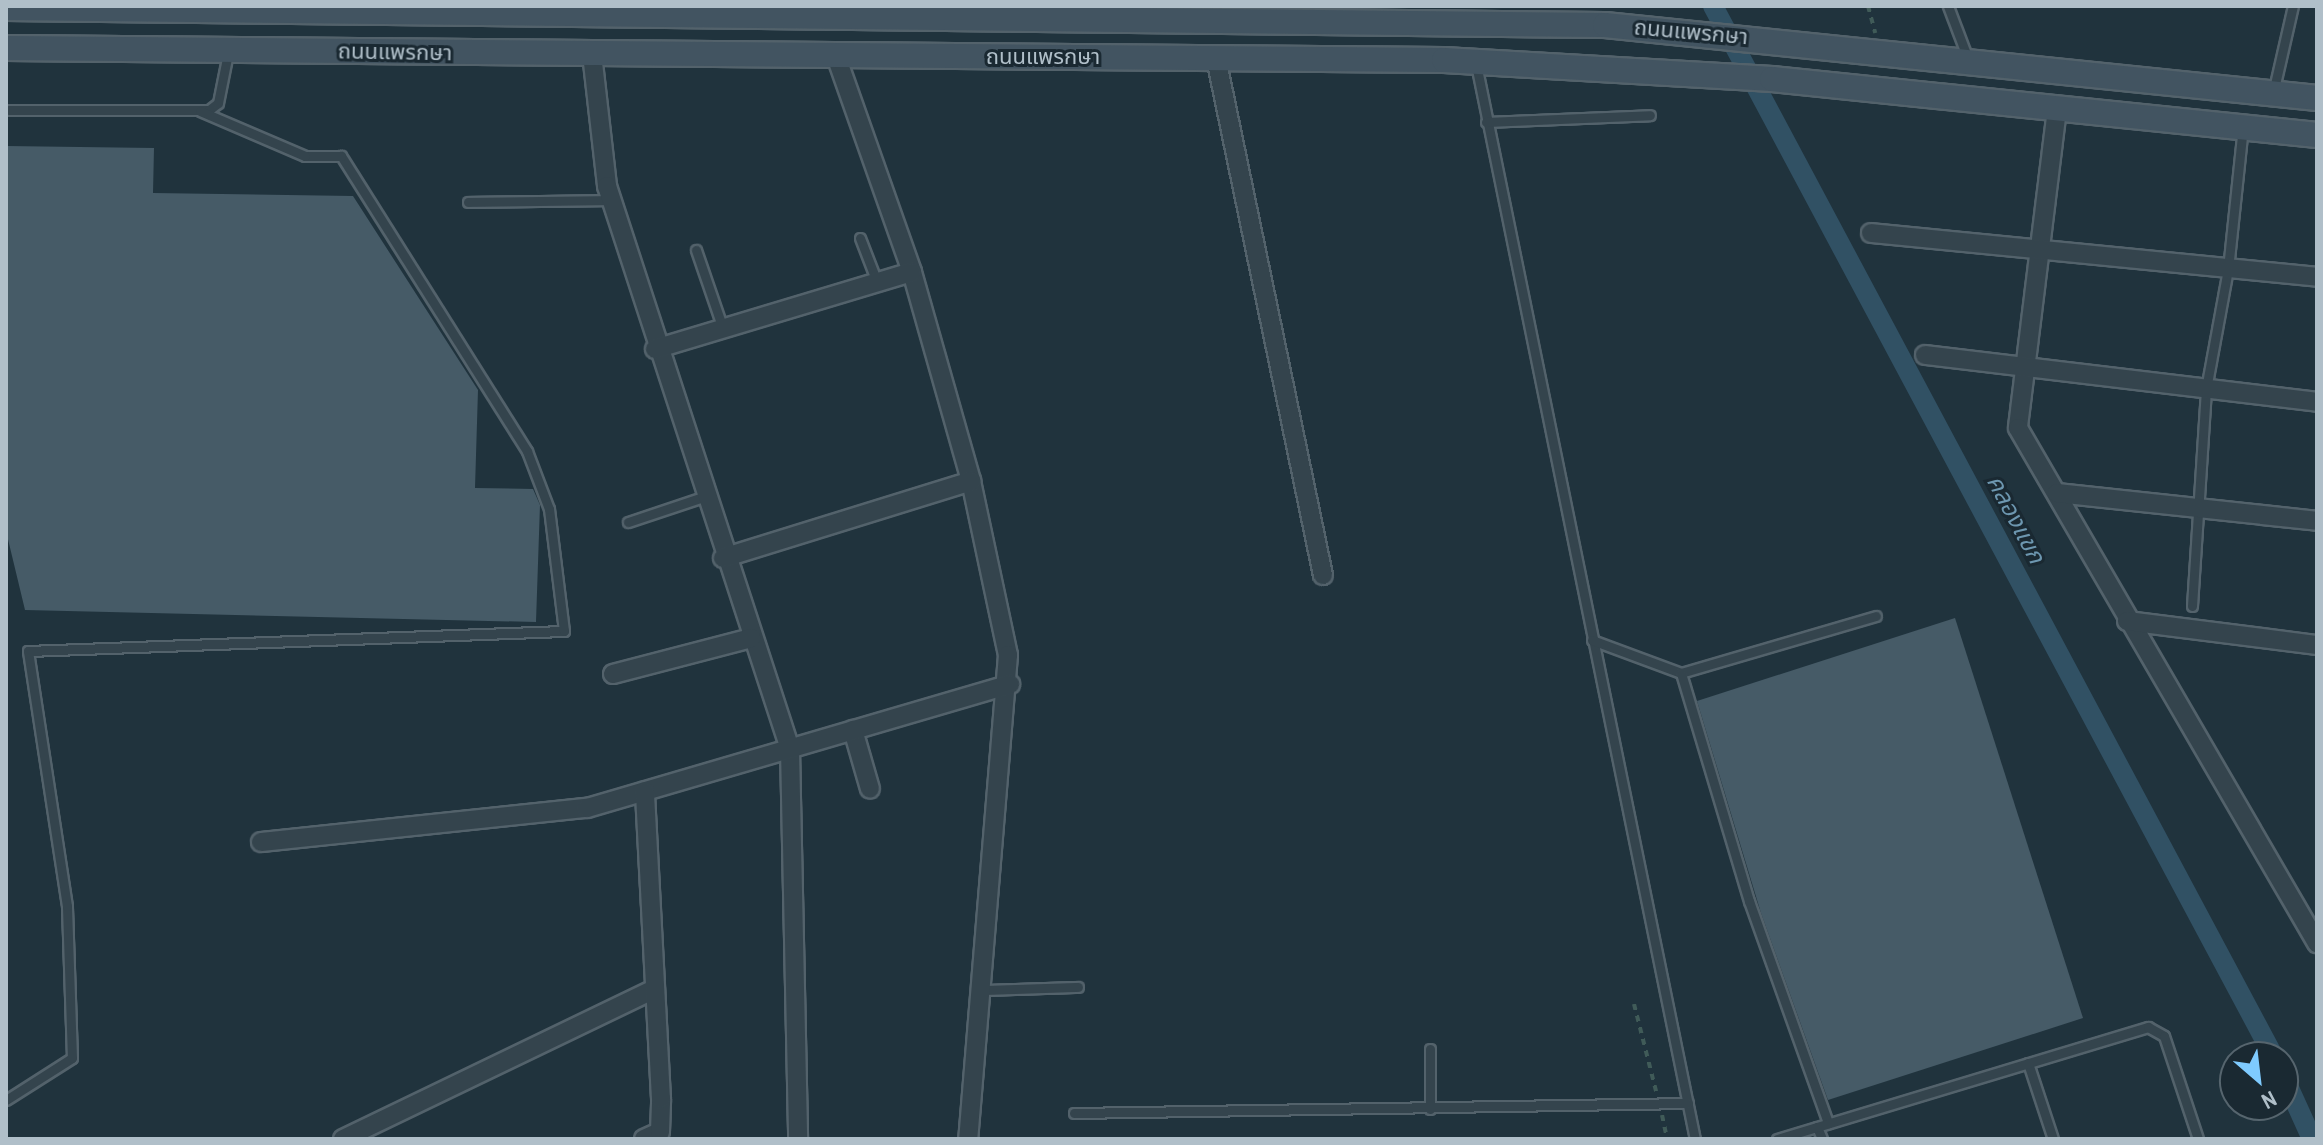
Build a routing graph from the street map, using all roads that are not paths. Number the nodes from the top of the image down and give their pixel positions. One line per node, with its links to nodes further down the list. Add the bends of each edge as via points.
1 (1948, 6): 13 (lane)
2 (2293, 6): 14 (lane)
3 (12, 7): 4 (main road, ถนนแพรกษา)
4 (177, 8): 5 (main road, ถนนแพรกษา)
5 (228, 10): 6 (main road, ถนนแพรกษา); 8 (main road)
6 (811, 11): 13 (main road, ถนนแพรกษา, via 1400,19 1684,30)
7 (6, 48): 8 (main road, ถนนแพรกษา)
8 (229, 50): 9 (main road, ถนนแพรกษา); 18 (lane, via 218,103)
9 (592, 54): 10 (main road, ถนนแพรกษา); 23 (street)
10 (836, 56): 11 (main road, ถนนแพรกษา); 30 (street)
11 (1216, 58): 12 (main road, ถนนแพรกษา); 46 (street)
12 (1475, 61): 16 (main road, ถนนแพรกษา, via 1772,79); 20 (lane)
13 (1968, 61): 14 (main road, ถนนแพรกษา)
14 (2273, 93): 15 (main road, ถนนแพรกษา)
15 (2317, 98)
16 (2057, 109): 21 (main road, ถนนแพรกษา); 27 (street)
17 (9, 110): 18 (lane)
18 (200, 111): 67 (lane, via 305,156 341,156 527,451 549,509 564,631 28,651 67,906 72,1058)
19 (1650, 115): 20 (lane)
20 (1486, 122): 51 (lane)
21 (2243, 127): 22 (main road, ถนนแพรกษา); 29 (lane)
22 (2317, 135)
23 (611, 200): 24 (lane); 34 (street)
24 (468, 202)
25 (1871, 233): 27 (street)
26 (860, 238): 32 (lane)
27 (2040, 248): 29 (street); 36 (street)
28 (696, 250): 33 (lane)
29 (2228, 269): 31 (street); 37 (lane)
30 (912, 272): 32 (street); 39 (street)
31 (2317, 277)
32 (877, 282): 33 (street)
33 (723, 329): 34 (street)
34 (655, 349): 41 (street)
35 (1925, 355): 36 (street)
36 (2025, 364): 37 (street); 40 (street, via 2018,428)
37 (2206, 389): 38 (street); 42 (lane)
38 (2317, 402)
39 (971, 481): 45 (street); 55 (street)
40 (2057, 493): 42 (street); 49 (street)
41 (703, 497): 44 (lane); 45 (street)
42 (2195, 508): 43 (street); 47 (lane)
43 (2317, 521)
44 (628, 522)
45 (723, 558): 50 (street)
46 (1323, 575)
47 (2192, 606)
48 (1876, 616): 53 (lane)
49 (2127, 621): 52 (street); 61 (street)
50 (751, 638): 54 (street); 57 (street)
51 (1592, 640): 53 (lane); 68 (lane)
52 (2317, 645)
53 (1681, 673): 71 (lane, via 1749,901)
54 (613, 674)
55 (1010, 684): 56 (street); 64 (street)
56 (853, 730): 57 (street); 58 (street)
57 (790, 749): 59 (street); 76 (street)
58 (870, 789)
59 (645, 791): 60 (street, via 587,808); 63 (street)
60 (261, 842)
61 (2317, 943)
62 (1078, 987): 64 (lane)
63 (655, 989): 73 (street); 75 (street)
64 (982, 990): 74 (street)
65 (1430, 1049): 69 (lane)
66 (2028, 1063): 71 (lane); 80 (lane); 81 (lane, via 2156,1028 2164,1036)
67 (6, 1100)
68 (1688, 1103): 69 (lane); 77 (lane)
69 (1430, 1109): 70 (lane)
70 (1074, 1113)
71 (1828, 1123): 72 (lane)
72 (1817, 1127): 78 (lane); 79 (lane)
73 (655, 1137)
74 (967, 1138)
75 (343, 1139)
76 (798, 1139)
77 (1695, 1139)
78 (1777, 1139)
79 (1822, 1139)
80 (2053, 1139)
81 (2198, 1139)

